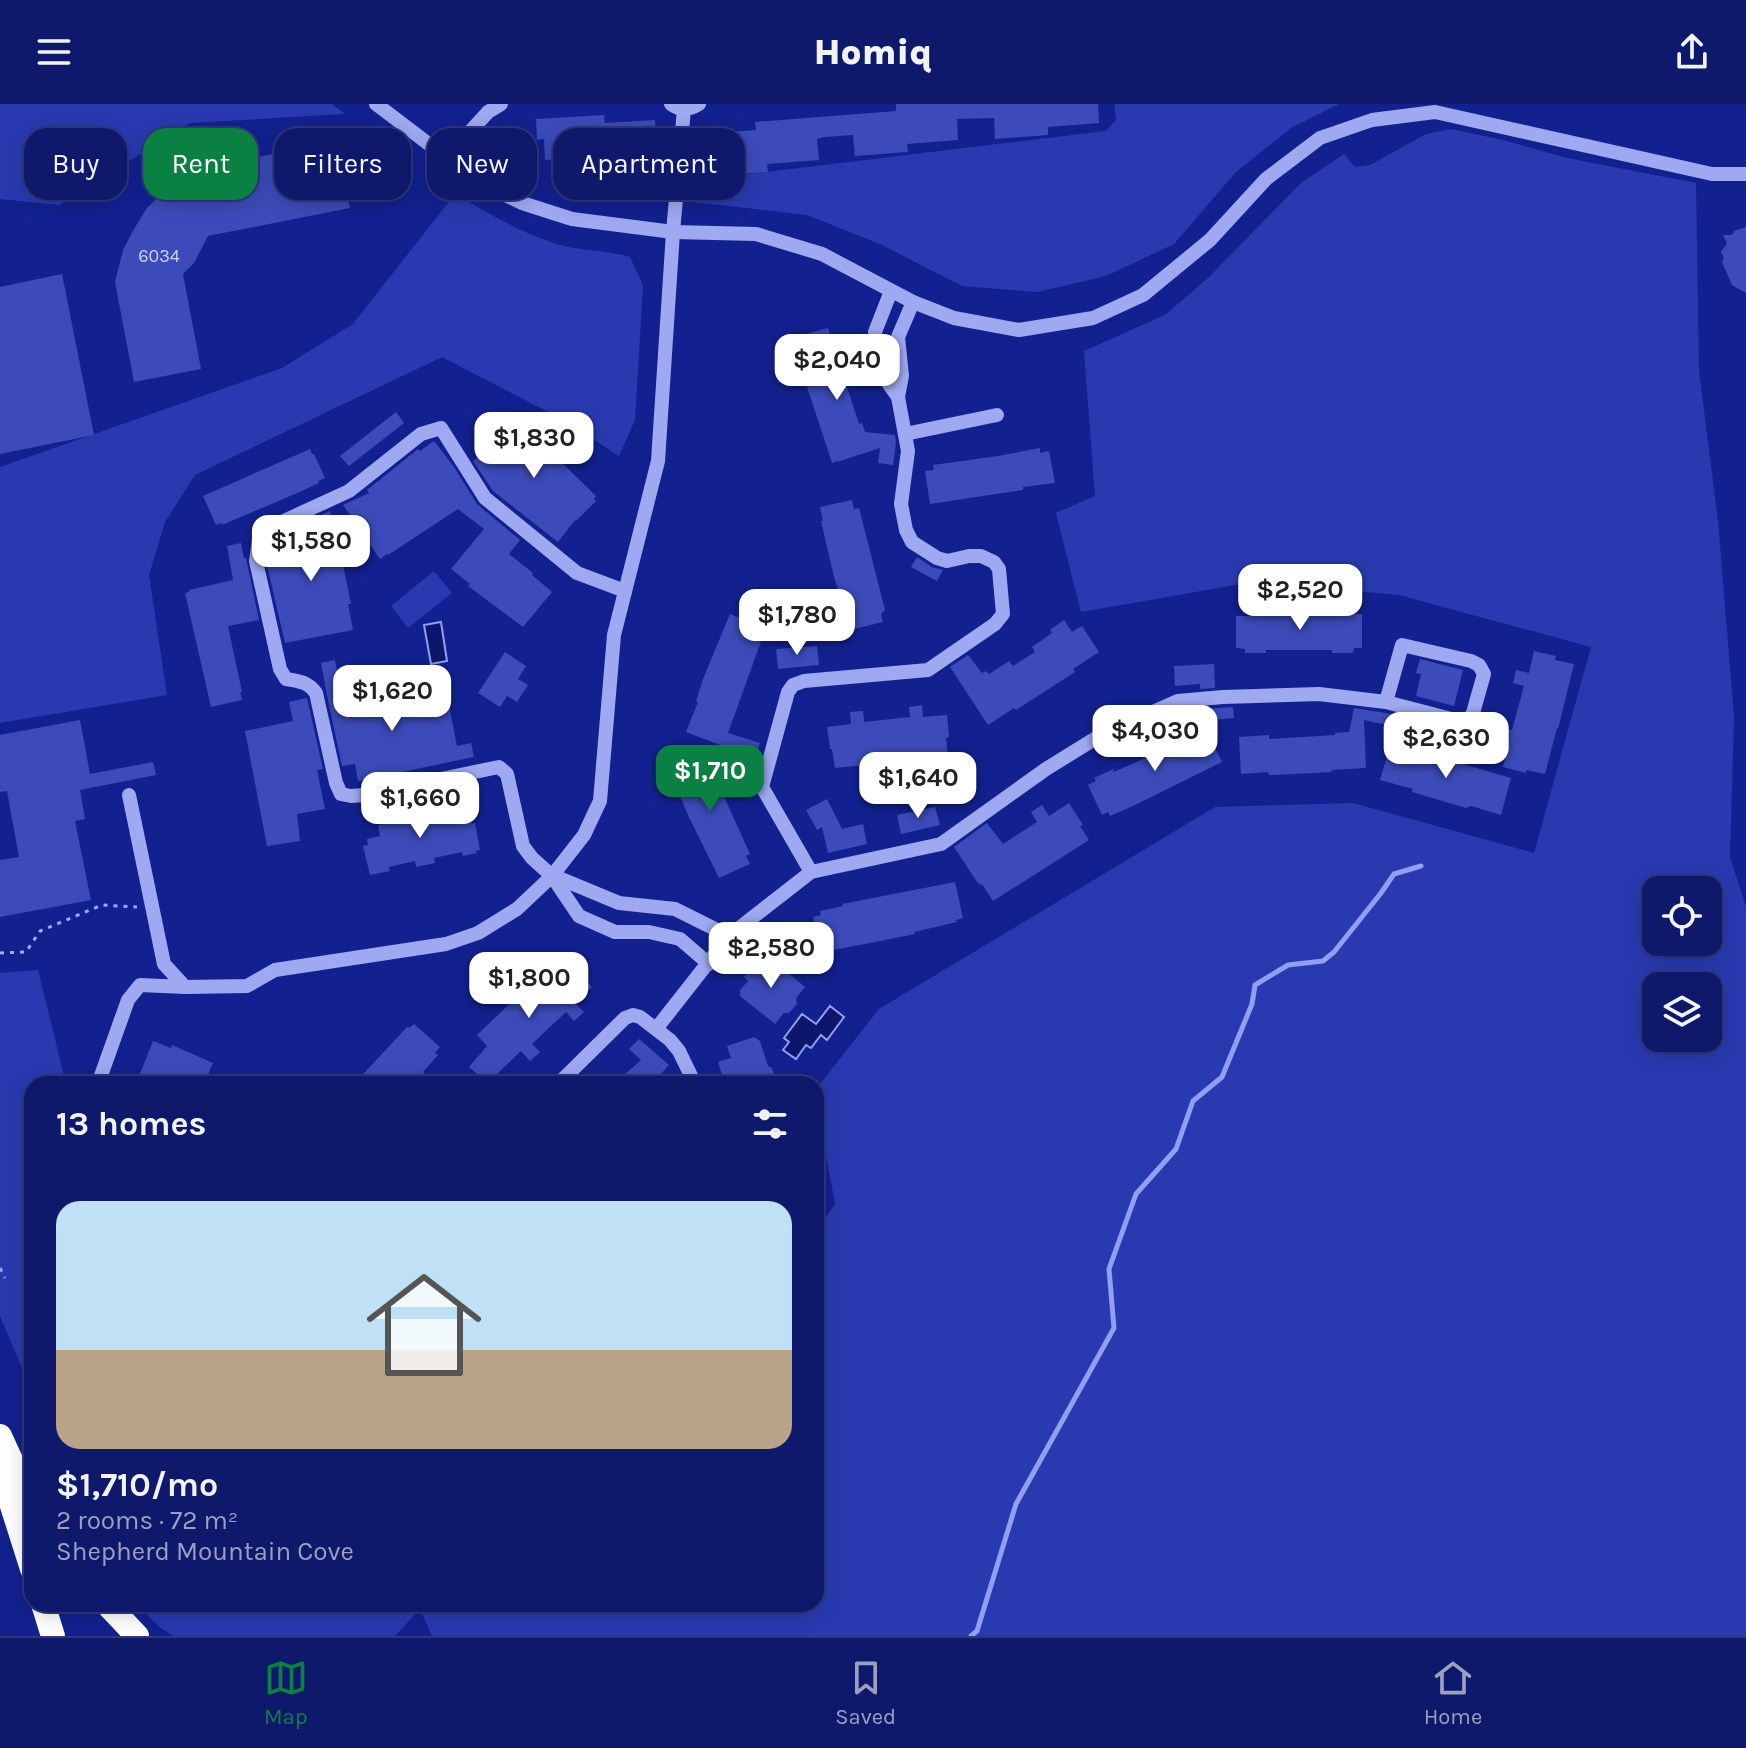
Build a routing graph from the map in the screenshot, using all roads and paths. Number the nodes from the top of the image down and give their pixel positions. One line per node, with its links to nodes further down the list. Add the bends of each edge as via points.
1 (376, 104): 5 (street)
2 (501, 104): 4 (street)
3 (685, 106): 8 (street)
4 (473, 128)
5 (427, 143)
6 (1746, 174): 10 (street, via 1712,174 1435,112 1372,120 1320,138 1266,179 1210,240 1143,295 1093,318 1019,330 954,318)
7 (516, 200): 8 (street, via 572,219)
8 (673, 232): 9 (street, via 756,234 822,254); 14 (street, via 658,461)
9 (891, 291): 10 (street); 11 (street, via 875,341 886,380)
10 (913, 302): 11 (street, via 898,337)
11 (898, 397): 13 (street)
12 (997, 415): 13 (street)
13 (905, 434): 17 (street, via 901,504 912,542 947,561 981,556 994,562 1003,614 928,670 793,685 762,787)
14 (625, 591): 18 (street, via 614,635 600,801 584,835); 18 (street, via 577,573 485,498 441,428 421,434 349,491 260,532 256,561 280,669 286,679 311,685 316,693 341,794 364,795 499,767 507,774 523,846)
15 (1386, 702): 15 (street, via 1402,645 1471,661 1484,674 1468,720); 17 (street, via 1319,694 1178,701 1101,735 941,844)
16 (129, 795): 19 (street)
17 (811, 872): 21 (street)
18 (552, 876): 20 (street, via 619,903); 22 (street, via 579,916 615,932); 25 (street, via 517,909 478,933 446,944 275,970 247,986)
19 (153, 908): 23 (path, via 102,905 40,931 26,952); 25 (street, via 164,964)
20 (685, 914): 21 (street); 22 (street)
21 (729, 936): 24 (street)
22 (674, 937): 24 (street)
23 (0, 953)
24 (709, 964): 26 (street)
25 (185, 987): 27 (street, via 140,985 128,1000)
26 (656, 1029): 28 (street, via 640,1017 625,1018); 29 (street, via 679,1051)
27 (101, 1076)
28 (566, 1076)
29 (691, 1076)
30 (0, 1268): 31 (path)
31 (5, 1278)
32 (0, 1436): 34 (highway)
33 (0, 1468): 35 (highway)
34 (24, 1484)
35 (24, 1544)
36 (46, 1612): 38 (highway)
37 (114, 1612): 39 (highway)
38 (53, 1636)
39 (137, 1636)

